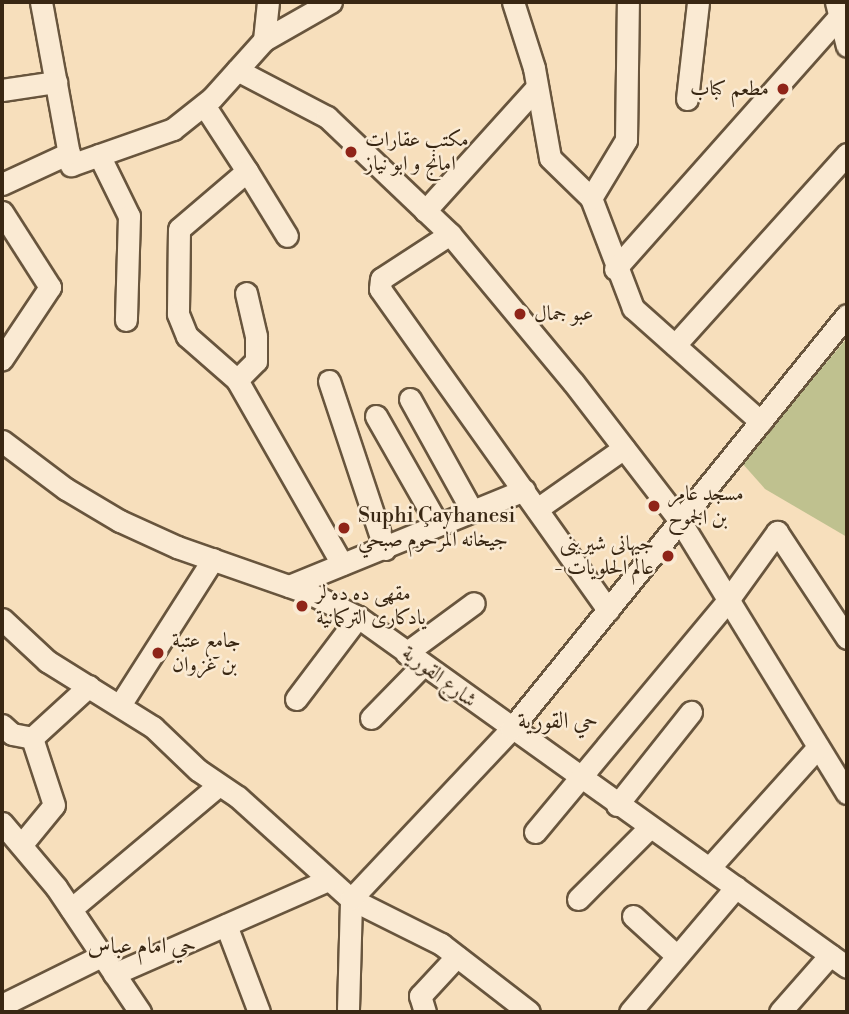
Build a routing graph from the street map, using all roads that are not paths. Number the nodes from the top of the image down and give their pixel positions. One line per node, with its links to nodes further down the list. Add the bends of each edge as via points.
1 (41, 2): 11 (street)
2 (268, 2): 8 (street)
3 (331, 2): 8 (street)
4 (513, 2): 12 (street)
5 (628, 2): 21 (street, via 626,140)
6 (698, 2): 14 (street)
7 (838, 9): 9 (street); 26 (street)
8 (264, 40): 10 (street)
9 (847, 46)
10 (237, 70): 15 (street); 22 (street, via 327,117)
11 (56, 82): 13 (street); 16 (street)
12 (536, 88): 21 (street, via 550,158); 22 (street)
13 (2, 90)
14 (687, 99)
15 (204, 104): 18 (street, via 173,129); 19 (street)
16 (69, 153): 18 (street, via 71,165); 20 (street)
17 (847, 154): 30 (street)
18 (99, 155): 29 (street, via 129,216)
19 (247, 171): 25 (street); 32 (street, via 187,217 179,229 178,244 178,314 187,335)
20 (2, 184)
21 (591, 198): 26 (street, via 601,216)
22 (425, 211): 24 (street)
23 (2, 212): 31 (street, via 50,287)
24 (450, 234): 38 (street); 39 (street, via 381,279 380,289)
25 (287, 236)
26 (615, 269): 30 (street, via 633,308)
27 (246, 293): 32 (street, via 256,336 256,361)
28 (847, 315): 36 (street)
29 (126, 320)
30 (674, 345): 36 (street)
31 (2, 359)
32 (237, 380): 46 (street)
33 (328, 381): 44 (street)
34 (410, 399): 41 (street)
35 (376, 416): 43 (street)
36 (761, 422): 42 (street)
37 (2, 441): 45 (street, شارع القورية, via 93,506 148,535)
38 (624, 448): 40 (street); 42 (street)
39 (524, 489): 40 (street); 41 (street)
40 (537, 509): 50 (street)
41 (472, 511): 43 (street)
42 (680, 521): 48 (street); 50 (street)
43 (438, 525): 44 (street)
44 (385, 549): 46 (street)
45 (214, 559): 47 (street, شارع القورية); 57 (street)
46 (342, 564): 47 (street)
47 (289, 586): 51 (street, شارع القورية)
48 (728, 600): 53 (street, via 777,532); 63 (street); 64 (street)
49 (474, 603): 54 (street)
50 (608, 610): 61 (street)
51 (358, 617): 54 (street, شارع القورية); 56 (street)
52 (2, 619): 55 (street, via 47,661)
53 (847, 638)
54 (414, 660): 59 (street); 61 (street, شارع القورية)
55 (89, 686): 57 (street); 62 (street)
56 (296, 699)
57 (120, 705): 65 (street)
58 (691, 712): 67 (street)
59 (371, 718)
60 (2, 725): 62 (street, via 12,734)
61 (511, 729): 64 (street, شارع القورية); 75 (street)
62 (32, 738): 71 (street, via 54,805)
63 (818, 747): 66 (street); 72 (street)
64 (578, 777): 67 (street, شارع القورية); 70 (street)
65 (219, 785): 73 (street, via 257,813); 77 (street)
66 (847, 793)
67 (617, 805): 69 (street, شارع القورية)
68 (2, 822): 71 (street)
69 (649, 828): 72 (street, شارع القورية); 76 (street)
70 (535, 832)
71 (22, 844): 77 (street)
72 (711, 866): 74 (street, شارع القورية)
73 (328, 880): 75 (street); 79 (street)
74 (736, 887): 82 (street); 83 (street, شارع القورية)
75 (351, 899): 81 (street); 86 (street)
76 (578, 899)
77 (71, 909): 80 (street)
78 (633, 916): 82 (street)
79 (226, 925): 84 (street); 88 (street)
80 (101, 956): 84 (street); 85 (street)
81 (457, 956): 89 (street, via 420,996); 90 (street)
82 (677, 956): 91 (street)
83 (839, 961): 92 (street)
84 (114, 974): 87 (street)
85 (2, 1006)
86 (348, 1009)
87 (140, 1012)
88 (260, 1012)
89 (425, 1012)
90 (529, 1012)
91 (630, 1012)
92 (780, 1012)

